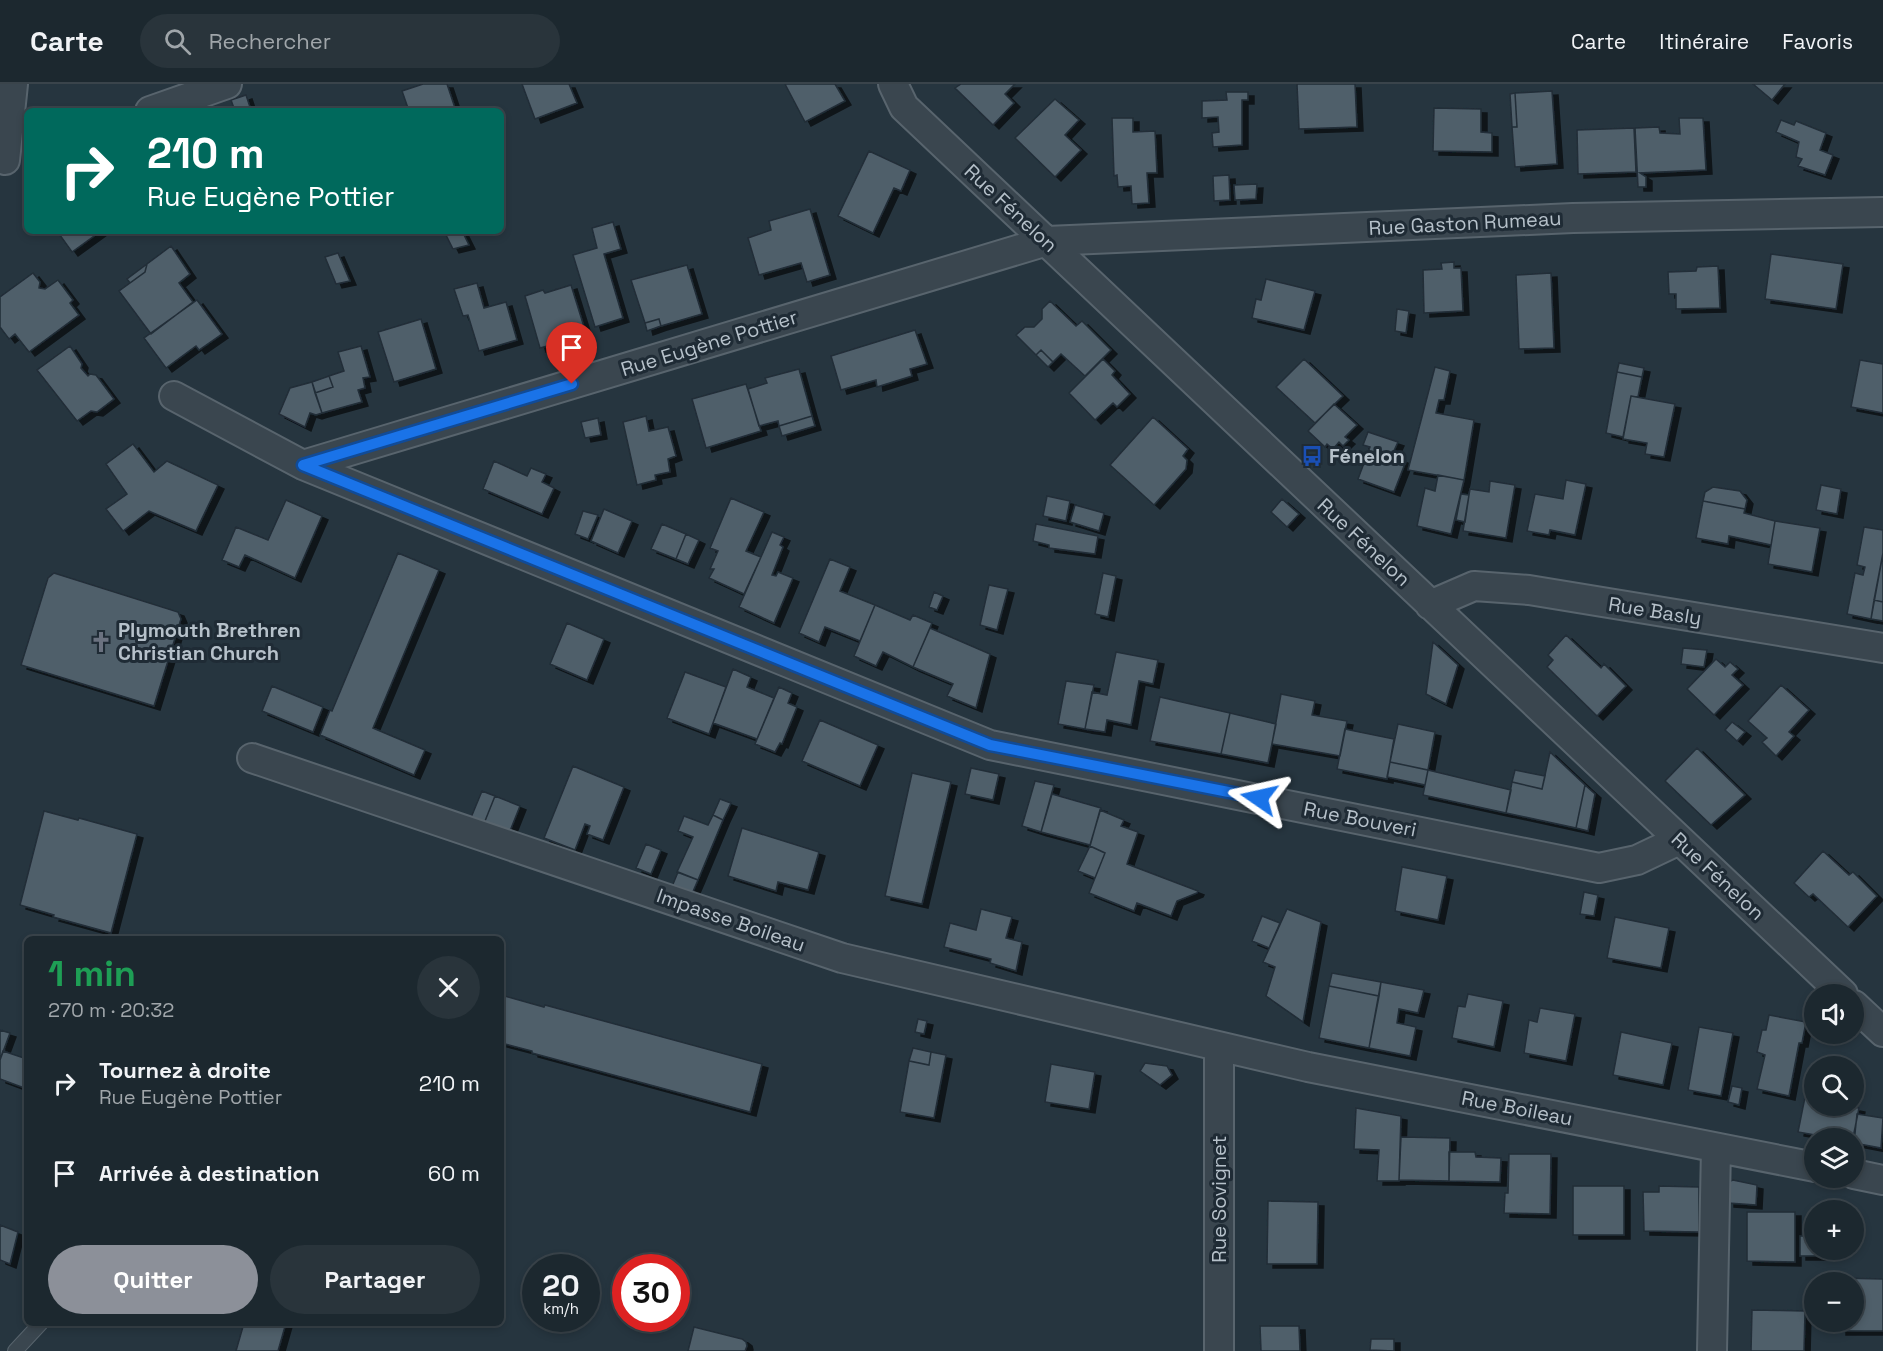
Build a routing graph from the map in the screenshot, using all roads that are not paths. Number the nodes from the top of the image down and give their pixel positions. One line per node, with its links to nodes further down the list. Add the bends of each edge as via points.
1 (13, 84): 5 (street)
2 (227, 84): 4 (street)
3 (893, 84): 7 (street, Rue Fénelon, via 904,107)
4 (159, 108)
5 (11, 158)
6 (1883, 212): 7 (street, Rue Gaston Rumeau, via 1574,218)
7 (1047, 242): 9 (street, Rue Eugène Pottier); 10 (street, Rue Fénelon)
8 (174, 396): 9 (street, Rue Bouveri)
9 (303, 465): 13 (street, Rue Bouveri, via 990,745 1599,868 1637,861)
10 (1430, 605): 11 (street, Rue Basly, via 1474,586 1529,590); 13 (street, Rue Fénelon)
11 (1883, 648)
12 (252, 758): 17 (street, Impasse Boileau, via 842,958)
13 (1679, 840): 14 (street, Rue Fénelon)
14 (1832, 984)
15 (1864, 1014): 16 (street)
16 (1883, 1032)
17 (1219, 1047): 18 (street, Rue Boileau); 24 (street, Rue Sovignet)
18 (1716, 1148): 19 (street, Rue Boileau); 25 (street)
19 (1804, 1165)
20 (1864, 1176): 21 (street)
21 (1883, 1180)
22 (38, 1326): 23 (lane)
23 (15, 1351)
24 (1220, 1351)
25 (1712, 1351)

